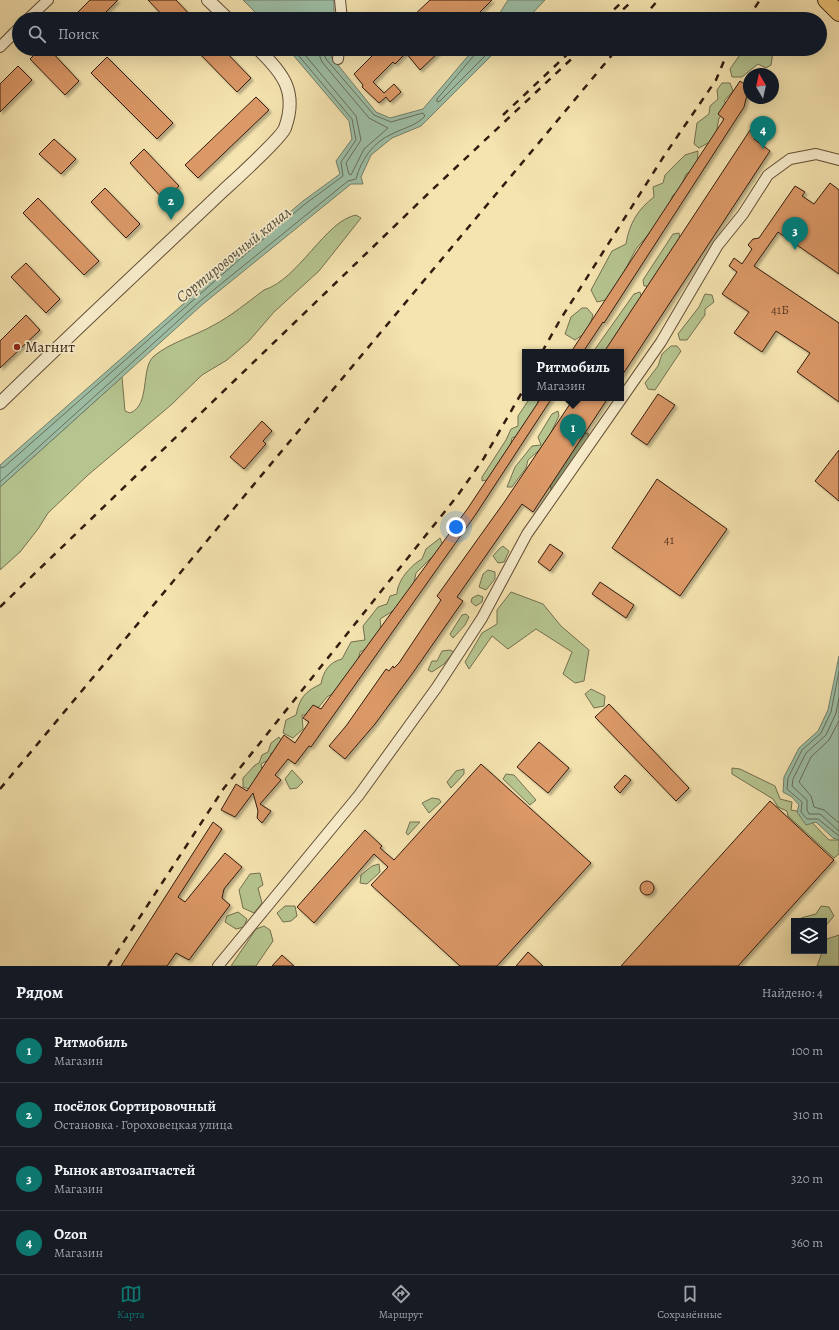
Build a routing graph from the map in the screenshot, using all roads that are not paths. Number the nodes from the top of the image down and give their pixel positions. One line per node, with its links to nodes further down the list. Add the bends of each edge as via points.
1 (48, 0): 5 (street)
2 (208, 0): 6 (street)
3 (340, 0): 7 (street)
4 (826, 0): 8 (main road)
5 (35, 12)
6 (221, 12)
7 (341, 12)
8 (839, 14)
9 (12, 35): 10 (street)
10 (0, 47)
11 (265, 56): 15 (street, via 277,67 287,84 291,101 285,130)
12 (839, 160): 13 (street, via 816,154 790,159 768,175 743,214 718,245 661,342)
13 (624, 395)
14 (620, 401): 16 (street, via 527,534 482,618 437,687 359,796)
15 (0, 403)
16 (218, 966)

